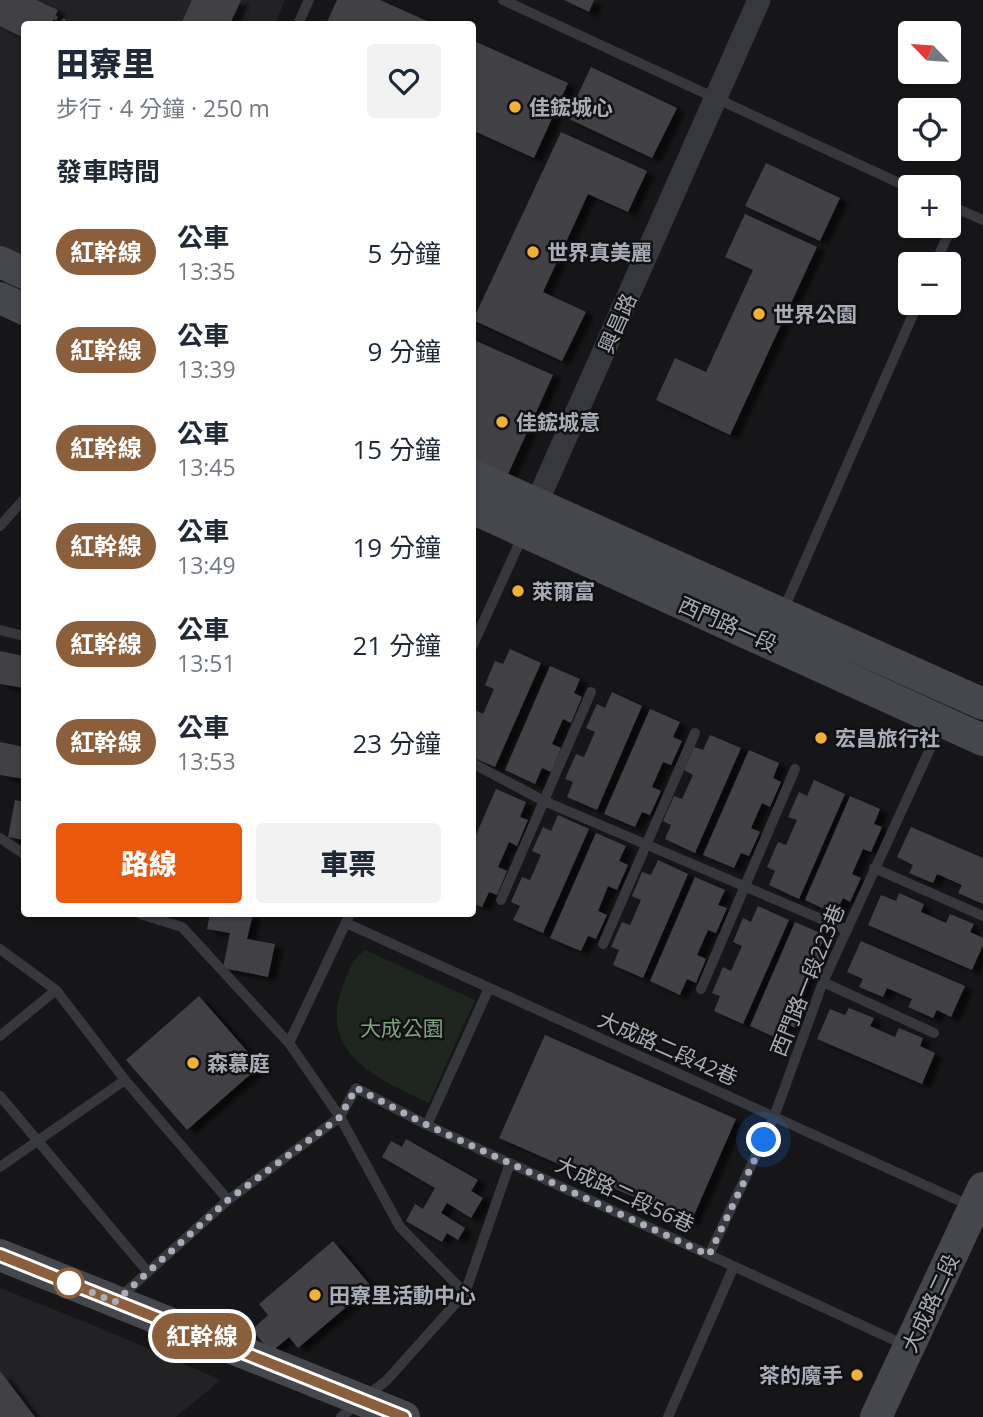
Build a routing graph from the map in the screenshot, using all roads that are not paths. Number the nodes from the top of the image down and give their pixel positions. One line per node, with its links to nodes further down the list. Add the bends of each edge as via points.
1 (309, 0): 4 (lane)
2 (503, 0): 5 (lane)
3 (759, 0): 5 (street, 興昌路)
4 (299, 21)
5 (716, 99): 6 (lane); 17 (street, 興昌路)
6 (898, 182)
7 (961, 210): 8 (lane)
8 (983, 220)
9 (0, 262): 10 (street)
10 (21, 272)
11 (0, 298): 12 (street)
12 (21, 308)
13 (913, 315): 19 (lane)
14 (476, 478): 17 (street, 西門路一段)
15 (21, 502): 18 (lane)
16 (476, 509): 17 (street, 西門路一段)
17 (531, 517): 19 (street, 西門路一段); 22 (lane); 25 (street, 西門路一段)
18 (0, 526)
19 (782, 615): 24 (street, 西門路一段)
20 (0, 631): 21 (lane)
21 (21, 635)
22 (476, 638)
23 (591, 692): 30 (lane)
24 (983, 704)
25 (943, 721): 27 (street, 西門路一段); 34 (lane, 西門路一段223巷)
26 (695, 733): 32 (lane)
27 (983, 740)
28 (476, 765): 30 (lane)
29 (795, 769): 35 (lane)
30 (544, 801): 32 (lane); 36 (lane)
31 (0, 838): 33 (lane)
32 (646, 844): 35 (lane); 41 (lane)
33 (21, 852)
34 (874, 868): 37 (lane); 40 (lane, 西門路一段223巷)
35 (745, 886): 40 (lane); 45 (lane)
36 (502, 900)
37 (983, 916)
38 (149, 917): 49 (lane, via 182,928)
39 (348, 918): 44 (lane, 大成路二段42巷); 49 (lane)
40 (847, 930): 43 (lane, 西門路一段223巷)
41 (603, 944)
42 (0, 949): 46 (lane)
43 (823, 982): 47 (lane); 53 (lane, 西門路一段223巷)
44 (489, 988): 53 (lane, 大成路二段42巷); 54 (lane)
45 (701, 989)
46 (56, 990): 48 (lane); 50 (lane)
47 (934, 1032)
48 (0, 1036)
49 (289, 1043): 52 (lane)
50 (125, 1080): 55 (lane); 58 (lane)
51 (0, 1096): 55 (lane)
52 (340, 1117): 54 (lane, 大成路二段56巷, via 356,1088); 58 (lane); 64 (lane, via 400,1227)
53 (775, 1117): 59 (lane, 大成路二段42巷); 61 (lane, 西門路一段223巷)
54 (427, 1125): 56 (lane, 大成路二段56巷)
55 (39, 1141): 57 (lane); 63 (lane)
56 (510, 1163): 61 (lane, 大成路二段56巷); 64 (lane)
57 (0, 1167)
58 (228, 1200): 63 (lane)
59 (980, 1203): 66 (street, 大成路二段)
60 (0, 1255): 65 (street)
61 (709, 1255): 62 (lane, 大成路二段56巷)
62 (734, 1266): 66 (lane, 大成路二段56巷); 69 (lane)
63 (147, 1270): 65 (lane)
64 (465, 1293): 67 (lane)
65 (115, 1302): 67 (street)
66 (909, 1347): 70 (street, 大成路二段)
67 (361, 1411): 68 (street)
68 (404, 1417)
69 (668, 1417)
70 (876, 1417)

